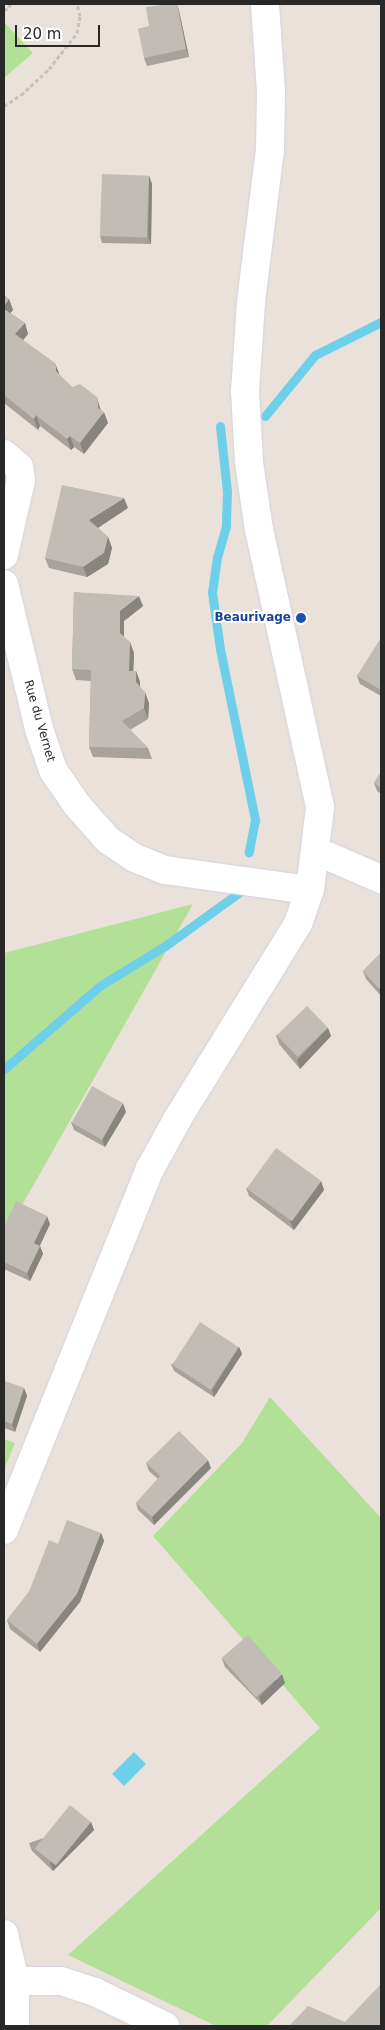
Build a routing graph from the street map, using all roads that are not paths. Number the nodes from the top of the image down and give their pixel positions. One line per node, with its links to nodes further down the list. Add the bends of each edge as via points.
1 (265, 4): 5 (street, via 271,92 270,150 250,312 245,391 249,462 259,530 312,761 320,808)
2 (4, 454): 3 (street, via 19,467 21,480)
3 (4, 555)
4 (4, 584): 7 (street, Rue du Vernet, via 39,729 53,770 77,805 108,840 135,858 164,870)
5 (316, 851): 6 (street); 7 (street)
6 (381, 879)
7 (310, 890): 8 (street, via 298,924 150,1169)
8 (4, 1530)
9 (4, 1934): 10 (street)
10 (15, 1981): 11 (street); 12 (street, via 61,1981 94,1992)
11 (15, 2026)
12 (166, 2026)

